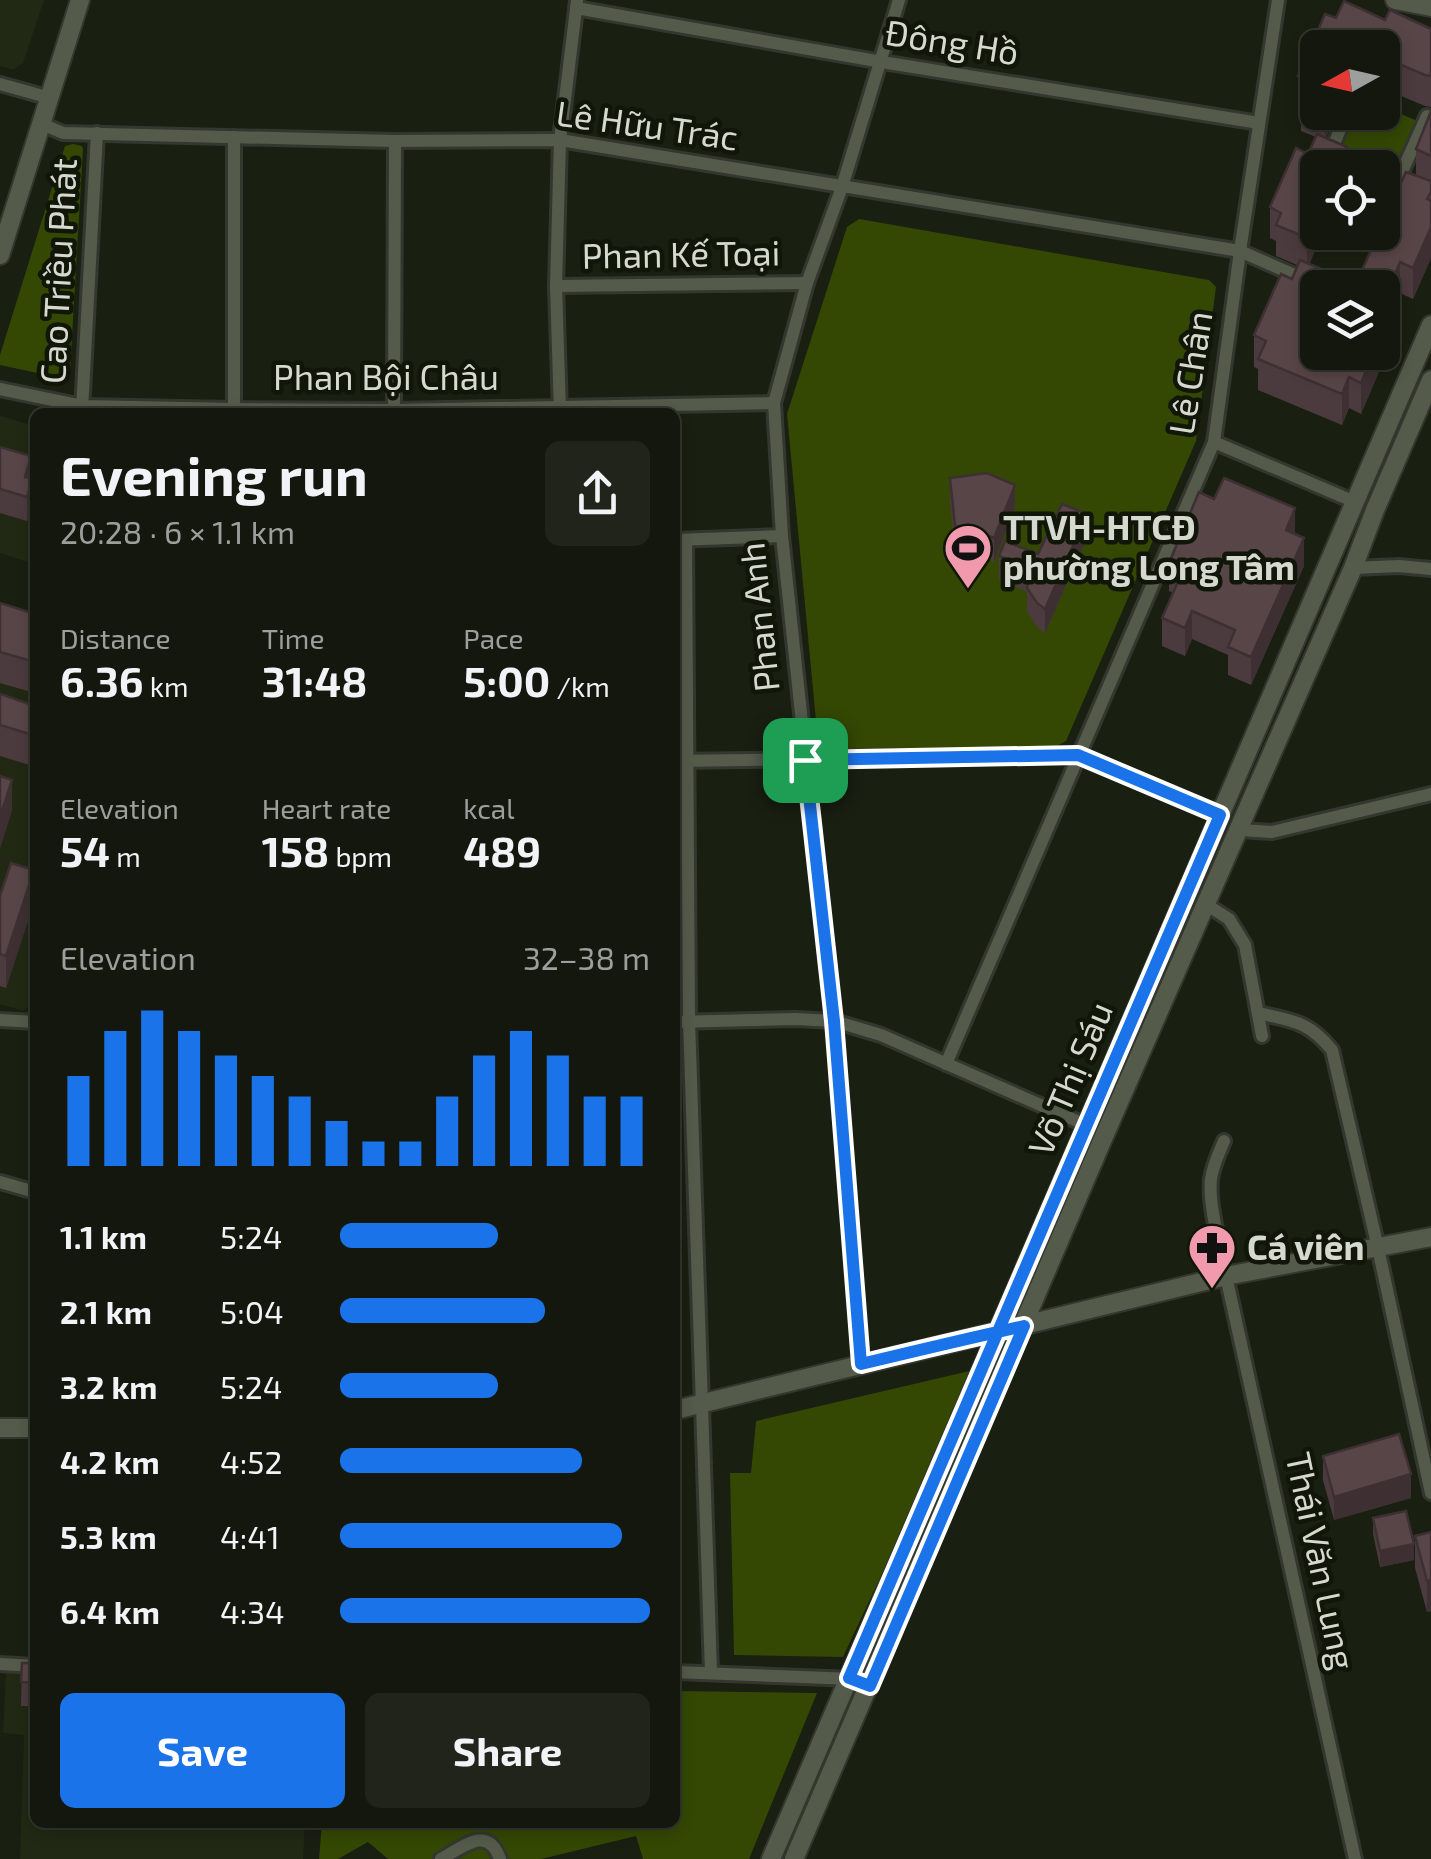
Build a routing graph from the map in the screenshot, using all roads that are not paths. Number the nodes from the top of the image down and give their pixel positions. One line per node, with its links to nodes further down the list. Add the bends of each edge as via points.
1 (80, 0): 9 (main road)
2 (900, 0): 7 (street, Phan Anh)
3 (1278, 0): 11 (street, Lê Chân)
4 (1395, 0): 6 (main road)
5 (577, 4): 7 (street, Đông Hồ); 15 (street)
6 (1431, 7)
7 (882, 62): 11 (street, Đông Hồ); 18 (street, Phan Anh)
8 (0, 84): 9 (street)
9 (50, 98): 12 (main road)
10 (1426, 116): 17 (street)
11 (1259, 123): 20 (street, Lê Chân)
12 (42, 124): 13 (street, Lê Hữu Trác); 19 (main road)
13 (97, 134): 14 (street, Lê Hữu Trác); 30 (street, Cao Triều Phát)
14 (234, 137): 16 (street, Lê Hữu Trác); 31 (street)
15 (560, 140): 16 (street, Lê Hữu Trác); 18 (street, Lê Hữu Trác); 24 (street)
16 (395, 141): 32 (street)
17 (1400, 176)
18 (842, 187): 20 (street, Lê Hữu Trác); 23 (street, Phan Anh)
19 (3, 235): 21 (main road)
20 (1240, 251): 22 (street, Lê Hữu Trác); 35 (street, Lê Chân)
21 (0, 256)
22 (1300, 277)
23 (807, 283): 24 (street, Phan Kế Toại); 28 (street, Phan Anh)
24 (556, 286): 33 (street)
25 (1431, 324): 36 (main road, Võ Thị Sáu)
26 (1431, 380): 39 (main road, Võ Thị Sáu)
27 (0, 388): 29 (street, Phan Bội Châu)
28 (774, 404): 34 (street, Phan Bội Châu); 37 (street, Phan Anh)
29 (78, 408)
30 (82, 408)
31 (234, 408)
32 (394, 408)
33 (560, 408)
34 (603, 408)
35 (1214, 442): 36 (street); 41 (street, Lê Chân)
36 (1354, 502): 45 (main road, Võ Thị Sáu)
37 (782, 536): 38 (street); 42 (street, Phan Anh)
38 (680, 540): 43 (street)
39 (1354, 568): 40 (street); 46 (main road, Võ Thị Sáu)
40 (1431, 568)
41 (1078, 755): 42 (street); 45 (street); 54 (street, Lê Chân)
42 (805, 760): 43 (street); 50 (street, Phan Anh)
43 (681, 761): 52 (street)
44 (1431, 794): 46 (street, via 1272,832)
45 (1220, 815): 55 (main road, Võ Thị Sáu)
46 (1240, 830): 47 (main road, Võ Thị Sáu)
47 (1207, 904): 48 (street, via 1229,920 1244,945); 62 (main road, Võ Thị Sáu)
48 (1258, 1013): 53 (street); 60 (street, via 1306,1024 1332,1050)
49 (0, 1020): 51 (street)
50 (834, 1021): 52 (street); 54 (street); 64 (street, Phan Anh)
51 (30, 1022)
52 (682, 1022): 65 (street)
53 (1262, 1036)
54 (946, 1064): 55 (street)
55 (1086, 1126): 63 (main road, Võ Thị Sáu)
56 (1224, 1140): 61 (street, Thái Văn Lung, via 1210,1184)
57 (0, 1182): 58 (street)
58 (30, 1191)
59 (1431, 1238): 60 (main road)
60 (1378, 1248): 61 (main road); 69 (street)
61 (1226, 1276): 62 (main road); 80 (street, Thái Văn Lung)
62 (1024, 1326): 63 (main road); 75 (main road, Võ Thị Sáu)
63 (996, 1332): 64 (main road); 74 (main road, Võ Thị Sáu)
64 (861, 1364): 65 (main road)
65 (700, 1404): 66 (main road); 73 (street)
66 (680, 1409)
67 (0, 1428): 68 (main road)
68 (30, 1428)
69 (1431, 1493)
70 (0, 1664): 71 (street)
71 (30, 1666)
72 (680, 1672): 73 (street)
73 (711, 1672): 74 (street)
74 (849, 1678): 75 (street); 78 (main road, Võ Thị Sáu)
75 (870, 1686): 79 (main road, Võ Thị Sáu)
76 (442, 1859): 77 (street, via 485,1840)
77 (500, 1859)
78 (771, 1859)
79 (794, 1859)
80 (1355, 1859)

